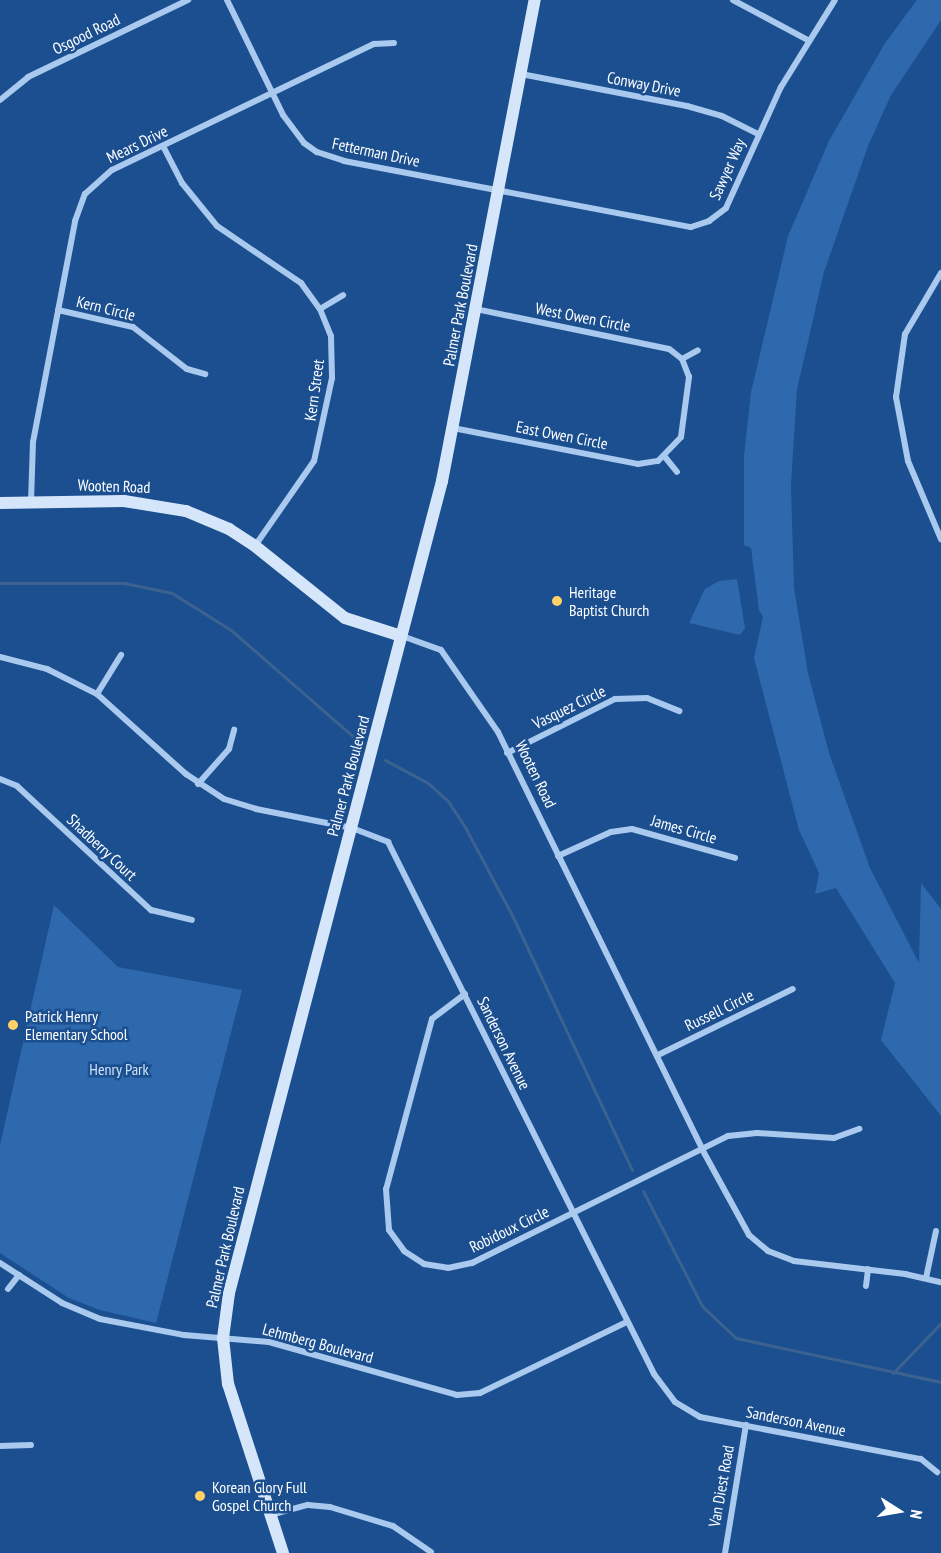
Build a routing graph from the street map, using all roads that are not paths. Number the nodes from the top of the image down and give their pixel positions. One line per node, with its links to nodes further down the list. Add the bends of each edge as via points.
1 (188, 0): 10 (street, Osgood Road, via 28,77)
2 (227, 0): 9 (street, Fetterman Drive)
3 (535, 0): 8 (main road, Palmer Park Boulevard)
4 (733, 0): 6 (street)
5 (835, 0): 6 (street, Sawyer Way)
6 (808, 40): 11 (street, Sawyer Way)
7 (394, 43): 9 (street, Mears Drive, via 374,44)
8 (521, 74): 11 (street, Conway Drive, via 687,106 722,116); 13 (main road, Palmer Park Boulevard)
9 (272, 93): 12 (street, Mears Drive); 13 (street, Fetterman Drive, via 304,143 331,158)
10 (0, 100)
11 (758, 134): 13 (street, Sawyer Way, via 726,208 701,225 676,225)
12 (163, 146): 16 (street, Kern Street, via 183,183 218,226 245,248 292,275); 18 (street, Mears Drive, via 112,170 85,194 75,221)
13 (499, 191): 17 (main road, Palmer Park Boulevard)
14 (941, 273): 27 (street, via 913,314 905,334 896,398 908,461)
15 (343, 295): 16 (street)
16 (320, 309): 28 (street, Kern Street, via 330,336 333,364 318,450 309,470)
17 (475, 309): 20 (street, West Owen Circle, via 659,346); 22 (main road, Palmer Park Boulevard)
18 (58, 310): 21 (street, Kern Circle, via 133,327 186,369); 25 (street, Mears Drive, via 33,442)
19 (698, 350): 20 (street)
20 (682, 359): 23 (street, via 689,377 686,410 678,444)
21 (205, 374)
22 (453, 429): 23 (street, East Owen Circle, via 638,464); 29 (main road, Palmer Park Boulevard)
23 (665, 457): 24 (street)
24 (677, 472)
25 (31, 502): 26 (main road, Wooten Road); 28 (main road, Wooten Road, via 124,501 166,506 208,519)
26 (0, 503)
27 (941, 539)
28 (255, 546): 29 (main road, Wooten Road, via 330,609 360,624)
29 (402, 636): 35 (street, Wooten Road, via 433,645 447,658); 38 (main road, Palmer Park Boulevard)
30 (121, 655): 32 (street)
31 (0, 657): 32 (street, Sanderson Avenue, via 47,669)
32 (97, 694): 37 (street, Sanderson Avenue)
33 (679, 711): 35 (street, Vasquez Circle, via 647,698 615,699)
34 (234, 730): 37 (street, via 229,749)
35 (507, 753): 39 (street, Wooten Road)
36 (0, 779): 41 (street, Shadberry Court, via 17,786 151,910)
37 (198, 784): 38 (street, Sanderson Avenue, via 235,804)
38 (352, 828): 43 (street, Sanderson Avenue, via 380,837 393,848); 57 (main road, Palmer Park Boulevard, via 234,1272)
39 (558, 856): 40 (street, James Circle, via 611,832 632,829); 44 (street, Wooten Road)
40 (735, 858)
41 (192, 920)
42 (793, 989): 44 (street, Russell Circle)
43 (465, 994): 47 (street, Sanderson Avenue); 47 (street, Robidoux Circle, via 439,1011 427,1031 386,1189 389,1230 413,1258 448,1268 472,1263)
44 (658, 1055): 46 (street, Wooten Road)
45 (859, 1129): 46 (street, Robidoux Circle, via 834,1138 738,1134)
46 (702, 1149): 47 (street, Robidoux Circle); 50 (street, Wooten Road, via 740,1222 768,1251 794,1261)
47 (573, 1213): 56 (street, Sanderson Avenue)
48 (936, 1231): 52 (street)
49 (0, 1263): 51 (street, Lehmberg Boulevard)
50 (868, 1269): 52 (street, Wooten Road); 54 (street)
51 (19, 1275): 55 (street); 57 (street, Lehmberg Boulevard, via 85,1314 158,1331)
52 (926, 1278): 53 (street, Wooten Road)
53 (941, 1282)
54 (866, 1286)
55 (8, 1289)
56 (627, 1322): 57 (street, Lehmberg Boulevard, via 469,1395 446,1393 280,1344); 58 (street, Sanderson Avenue, via 654,1374 675,1402 700,1417)
57 (223, 1338): 62 (main road, Palmer Park Boulevard, via 234,1412)
58 (747, 1425): 61 (street, Sanderson Avenue, via 921,1459); 65 (street, Van Diest Road)
59 (31, 1445): 60 (street)
60 (0, 1446)
61 (937, 1472)
62 (270, 1515): 63 (street, via 308,1505 330,1507 393,1526); 64 (main road, Palmer Park Boulevard)
63 (431, 1552)
64 (284, 1553)
65 (725, 1553)

